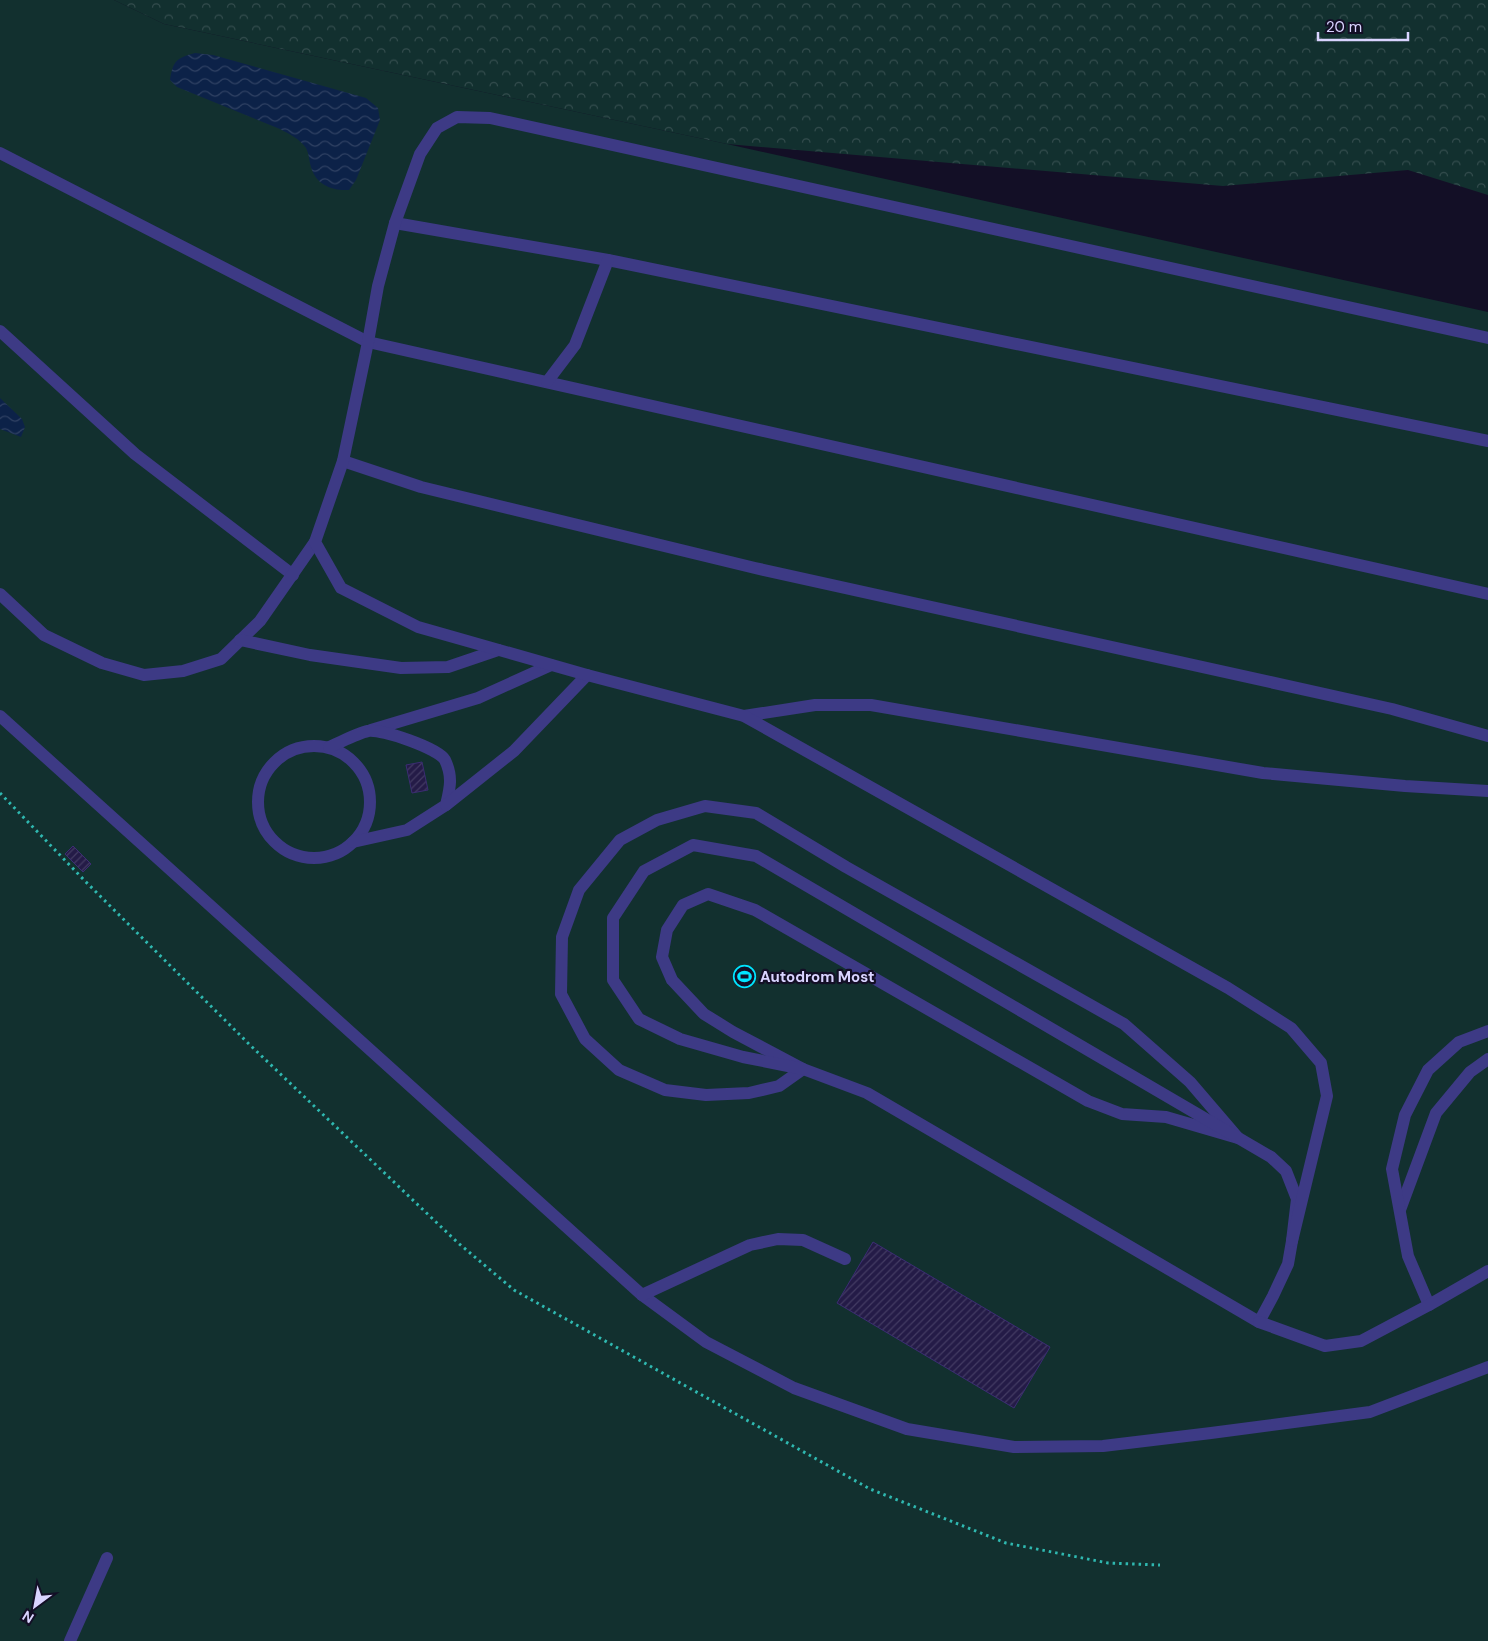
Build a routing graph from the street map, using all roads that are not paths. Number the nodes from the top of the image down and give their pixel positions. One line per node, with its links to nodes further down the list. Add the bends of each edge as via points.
1 (0, 152): 6 (lane)
2 (395, 223): 3 (lane); 5 (lane, via 420,154 437,128 457,117 490,118); 6 (lane, via 378,286)
3 (608, 260): 7 (lane, via 575,345); 8 (lane)
4 (0, 331): 11 (lane, via 135,454)
5 (1488, 338)
6 (368, 342): 7 (lane); 9 (lane)
7 (548, 382): 13 (lane)
8 (1488, 442)
9 (343, 461): 10 (lane); 21 (lane, via 421,487 755,568 1392,709)
10 (315, 542): 11 (lane); 15 (lane, via 341,588 418,627)
11 (293, 575): 14 (lane, via 260,621)
12 (0, 594): 14 (lane, via 44,635 102,663 144,675 183,671 221,659)
13 (1488, 594)
14 (240, 640): 15 (lane, via 310,655 400,668 448,667)
15 (498, 650): 16 (lane)
16 (550, 665): 17 (lane); 20 (lane, via 478,698)
17 (587, 675): 19 (lane); 24 (lane, via 514,751)
18 (0, 716): 34 (lane)
19 (744, 716): 23 (lane, via 815,705 871,705 1263,773); 31 (lane, via 1228,988 1291,1028 1321,1063 1327,1096)
20 (368, 731): 22 (lane); 24 (lane, via 398,736 444,758 452,780)
21 (1488, 736)
22 (329, 747): 25 (lane, via 358,767 366,782 369,814); 25 (lane, via 309,745 290,750 274,761 263,777 258,796 259,815 267,833 281,848 298,856 318,858 337,853)
23 (1488, 791)
24 (446, 805): 25 (lane, via 407,830)
25 (353, 842)
26 (1488, 1030): 30 (lane, via 1459,1042 1428,1070 1405,1115 1392,1169)
27 (1488, 1059): 30 (lane, via 1470,1072 1436,1113)
28 (803, 1069): 29 (lane, via 704,1014 672,980 662,957 667,930 683,905 708,894 755,910 1088,1101 1122,1114 1166,1117); 29 (lane, via 743,1057 680,1039 639,1020 613,980 613,918 644,872 693,845 756,856); 29 (lane, via 779,1086 749,1094 706,1095 665,1090 619,1070 585,1039 561,994 562,937 578,890 620,840 657,820 705,806 756,813 1124,1024 1190,1082); 36 (lane, via 867,1093)
29 (1238, 1138): 31 (lane, via 1286,1171 1297,1199)
30 (1400, 1210): 35 (lane, via 1408,1256)
31 (1292, 1241): 36 (lane, via 1288,1264)
32 (845, 1258): 34 (lane, via 803,1240 778,1239 750,1244)
33 (1488, 1271): 35 (lane)
34 (642, 1295): 37 (lane, via 706,1342 794,1388 906,1429 1014,1447 1103,1446 1370,1412)
35 (1429, 1305): 36 (lane, via 1361,1341 1325,1346)
36 (1259, 1322)
37 (1488, 1367)
38 (107, 1558): 39 (lane)
39 (70, 1641)

